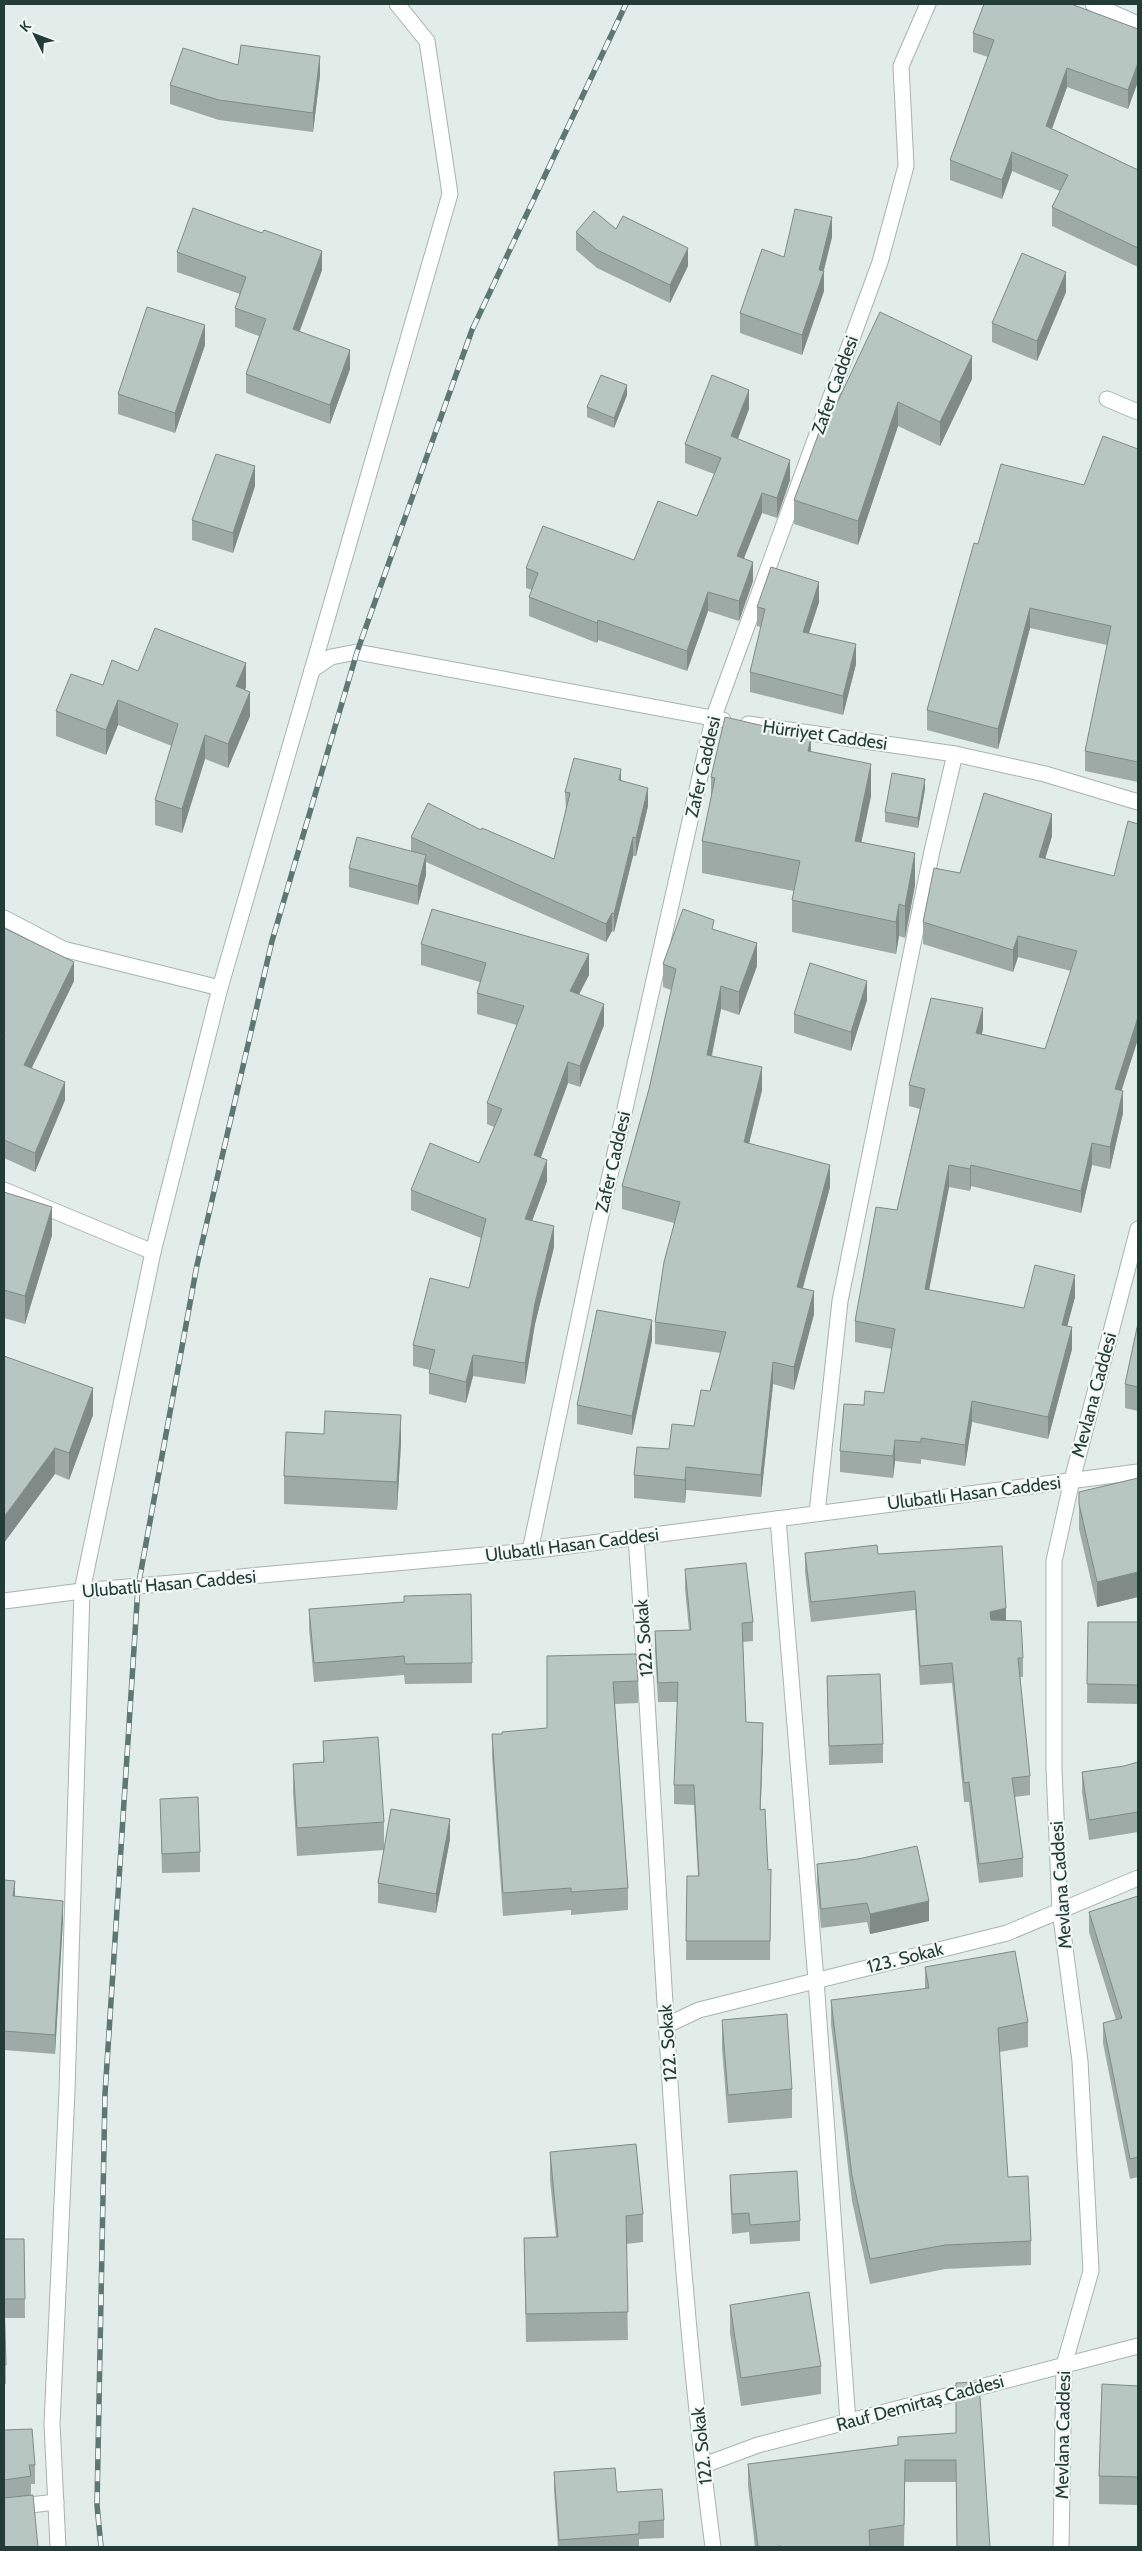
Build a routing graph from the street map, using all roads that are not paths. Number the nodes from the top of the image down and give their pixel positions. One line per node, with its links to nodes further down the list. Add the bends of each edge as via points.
1 (397, 4): 7 (street, via 427,41 450,194)
2 (928, 4): 8 (street, Zafer Caddesi, via 901,66 906,166 880,262)
3 (1093, 4): 4 (street)
4 (1138, 24)
5 (1107, 399): 6 (street)
6 (1138, 412)
7 (312, 670): 8 (street, Hürriyet Caddesi, via 331,657 356,652); 12 (street)
8 (713, 719): 9 (street, Hürriyet Caddesi); 21 (street, Zafer Caddesi, via 596,1237)
9 (955, 754): 10 (street, Hürriyet Caddesi, via 1045,774); 18 (street, via 932,851 840,1300)
10 (1138, 802)
11 (4, 918): 12 (street, via 63,949)
12 (220, 988): 15 (street)
13 (4, 1190): 15 (street)
14 (1138, 1229): 17 (street, Mevlana Caddesi)
15 (153, 1252): 22 (street)
16 (1138, 1472): 17 (street, Ulubatlı Hasan Caddesi)
17 (1072, 1480): 18 (street, Ulubatlı Hasan Caddesi); 25 (street, Mevlana Caddesi, via 1054,1561 1054,1769)
18 (817, 1514): 19 (street, Ulubatlı Hasan Caddesi)
19 (778, 1518): 20 (street, Ulubatlı Hasan Caddesi); 26 (street)
20 (636, 1537): 21 (street, Ulubatlı Hasan Caddesi); 27 (street, 122. Sokak, via 650,1715)
21 (530, 1551): 22 (street, Ulubatlı Hasan Caddesi)
22 (82, 1591): 23 (street, Ulubatlı Hasan Caddesi); 32 (street, via 68,2090 52,2424)
23 (4, 1601)
24 (1138, 1878): 25 (street, 123. Sokak)
25 (1060, 1910): 26 (street, 123. Sokak, via 1006,1933); 29 (street, Mevlana Caddesi, via 1080,2061 1091,2271)
26 (816, 1980): 27 (street, 123. Sokak, via 699,2010); 30 (street)
27 (667, 2025): 31 (street, 122. Sokak, via 685,2272)
28 (1138, 2346): 29 (street, Rauf Demirtaş Caddesi)
29 (1064, 2365): 30 (street, Rauf Demirtaş Caddesi); 36 (street, Mevlana Caddesi)
30 (848, 2422): 31 (street, Rauf Demirtaş Caddesi, via 758,2445)
31 (704, 2464): 35 (street, 122. Sokak)
32 (56, 2502): 33 (street); 34 (street)
33 (4, 2508)
34 (58, 2547)
35 (713, 2547)
36 (1061, 2547)

